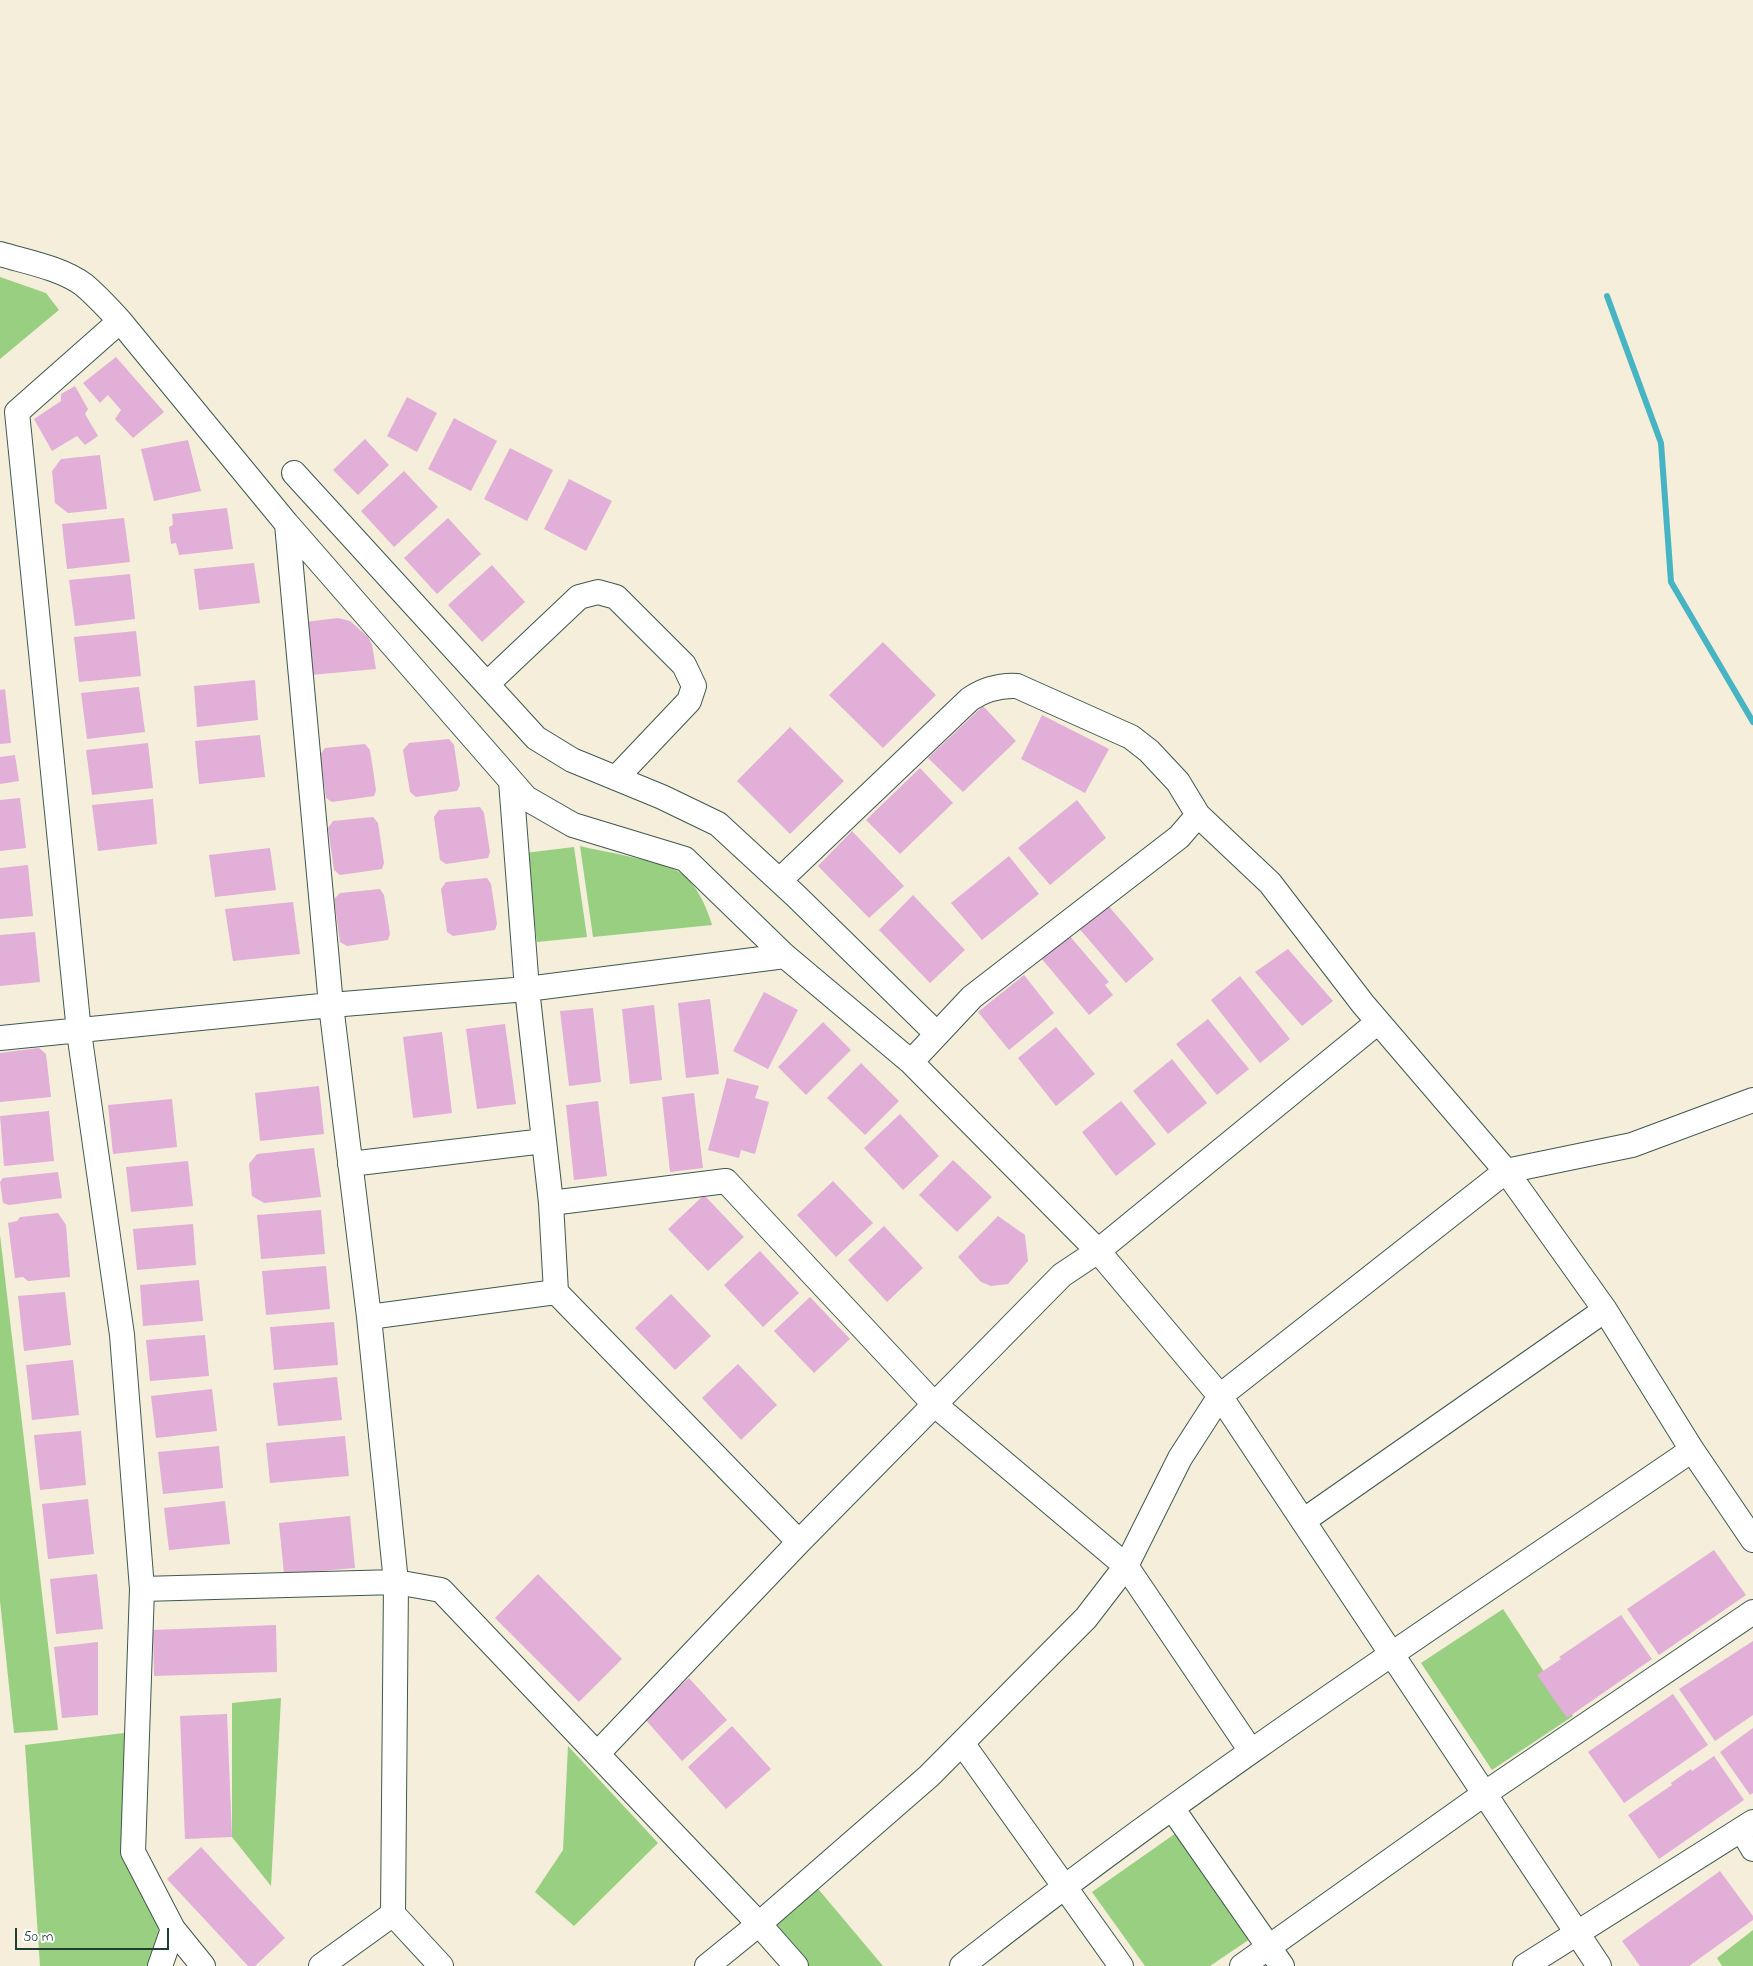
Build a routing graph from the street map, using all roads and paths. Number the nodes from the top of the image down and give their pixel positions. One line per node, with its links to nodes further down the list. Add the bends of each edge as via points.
1 (0, 254): 2 (street, via 75,280 97,296)
2 (120, 321): 4 (street); 14 (street, via 17,412)
3 (294, 473): 5 (street)
4 (287, 524): 7 (street); 12 (street)
5 (487, 684): 6 (street, via 536,738 572,760); 6 (street, via 579,597 598,592 616,596 684,665 694,686 689,701)
6 (616, 778): 9 (street, via 718,824)
7 (511, 780): 10 (street, via 526,798 573,825 684,858); 11 (street)
8 (1198, 815): 9 (street, via 1166,767 1131,737 1017,686 996,687 970,699); 13 (street, via 1270,883); 15 (street, via 1179,837 972,997)
9 (780, 880): 15 (street)
10 (785, 956): 11 (street); 17 (street)
11 (527, 989): 12 (street); 19 (street)
12 (331, 1005): 14 (street); 20 (street)
13 (1378, 1022): 21 (street); 23 (street)
14 (79, 1032): 16 (street); 35 (street, via 122,1335)
15 (937, 1034): 17 (street)
16 (0, 1038)
17 (911, 1062): 23 (street)
18 (1753, 1100): 21 (street, via 1632,1145)
19 (544, 1142): 20 (street); 22 (street)
20 (350, 1164): 26 (street)
21 (1506, 1171): 25 (street); 27 (street)
22 (551, 1203): 24 (street); 28 (street, via 726,1182)
23 (1098, 1251): 27 (street); 28 (street, via 1062,1275)
24 (556, 1292): 26 (street); 32 (street)
25 (1604, 1310): 29 (street); 30 (street)
26 (369, 1317): 34 (street)
27 (1220, 1396): 30 (street); 33 (street, via 1180,1458)
28 (934, 1404): 32 (street); 33 (street)
29 (1692, 1450): 31 (street); 37 (street)
30 (1303, 1521): 37 (street)
31 (1753, 1540)
32 (798, 1542): 40 (street)
33 (1126, 1566): 38 (street, via 1086,1618); 39 (street)
34 (396, 1582): 35 (street); 40 (street, via 441,1590); 45 (street)
35 (142, 1588): 47 (street, via 133,1852)
36 (1753, 1612): 41 (street)
37 (1391, 1656): 39 (street); 41 (street)
38 (962, 1743): 44 (street); 46 (street, via 929,1776)
39 (1251, 1752): 42 (street)
40 (597, 1754): 46 (street)
41 (1484, 1794): 48 (street); 49 (street)
42 (1172, 1808): 44 (street); 49 (street)
43 (1749, 1834): 48 (street)
44 (1062, 1886): 56 (street); 57 (street)
45 (393, 1914): 52 (street); 53 (street)
46 (759, 1924): 54 (street); 55 (street)
47 (173, 1928): 50 (street); 51 (street)
48 (1577, 1932): 60 (street); 61 (street)
49 (1268, 1945): 58 (street); 59 (street)
50 (160, 1966)
51 (202, 1966)
52 (321, 1966)
53 (441, 1966)
54 (707, 1966)
55 (796, 1966)
56 (962, 1966)
57 (1121, 1966)
58 (1242, 1966)
59 (1282, 1966)
60 (1524, 1966)
61 (1599, 1966)

